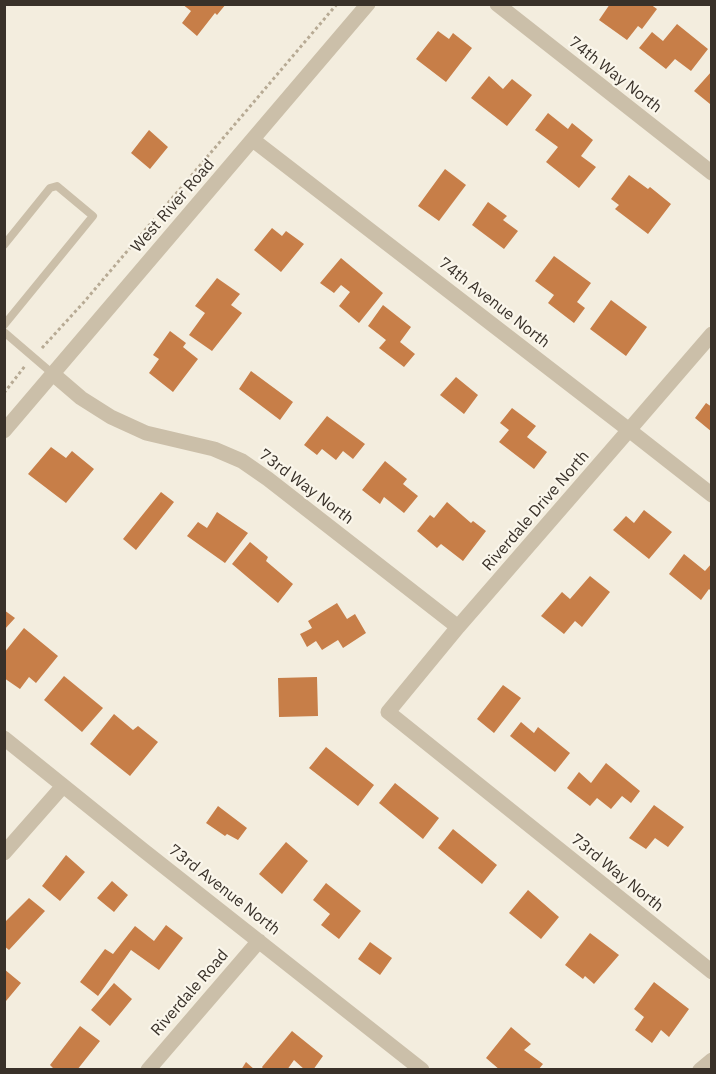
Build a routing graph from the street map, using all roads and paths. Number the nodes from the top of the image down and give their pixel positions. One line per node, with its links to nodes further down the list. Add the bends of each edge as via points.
1 (337, 4): 10 (path)
2 (368, 4): 4 (street, West River Road)
3 (496, 4): 5 (street, 74th Way North)
4 (253, 140): 11 (street, West River Road); 13 (street, 74th Avenue North)
5 (711, 173)
6 (4, 245): 7 (lane, via 50,188 57,186 93,216)
7 (4, 325)
8 (4, 332): 10 (lane)
9 (711, 334): 13 (street, Riverdale Drive North)
10 (33, 357): 11 (lane); 12 (path)
11 (53, 374): 14 (street, West River Road); 16 (street, 73rd Way North, via 111,417 146,433 213,449 242,461)
12 (4, 393)
13 (629, 430): 15 (street, 74th Avenue North); 16 (street, Riverdale Drive North)
14 (4, 431)
15 (711, 495)
16 (458, 627): 17 (street, Riverdale Drive North)
17 (388, 712): 22 (street, 73rd Way North)
18 (4, 738): 19 (street, 73rd Avenue North)
19 (63, 786): 20 (street); 21 (street, 73rd Avenue North)
20 (4, 853)
21 (259, 940): 24 (street, Riverdale Road); 25 (street, 73rd Avenue North)
22 (711, 972)
23 (711, 1060): 26 (street)
24 (148, 1070)
25 (422, 1070)
26 (700, 1070)

